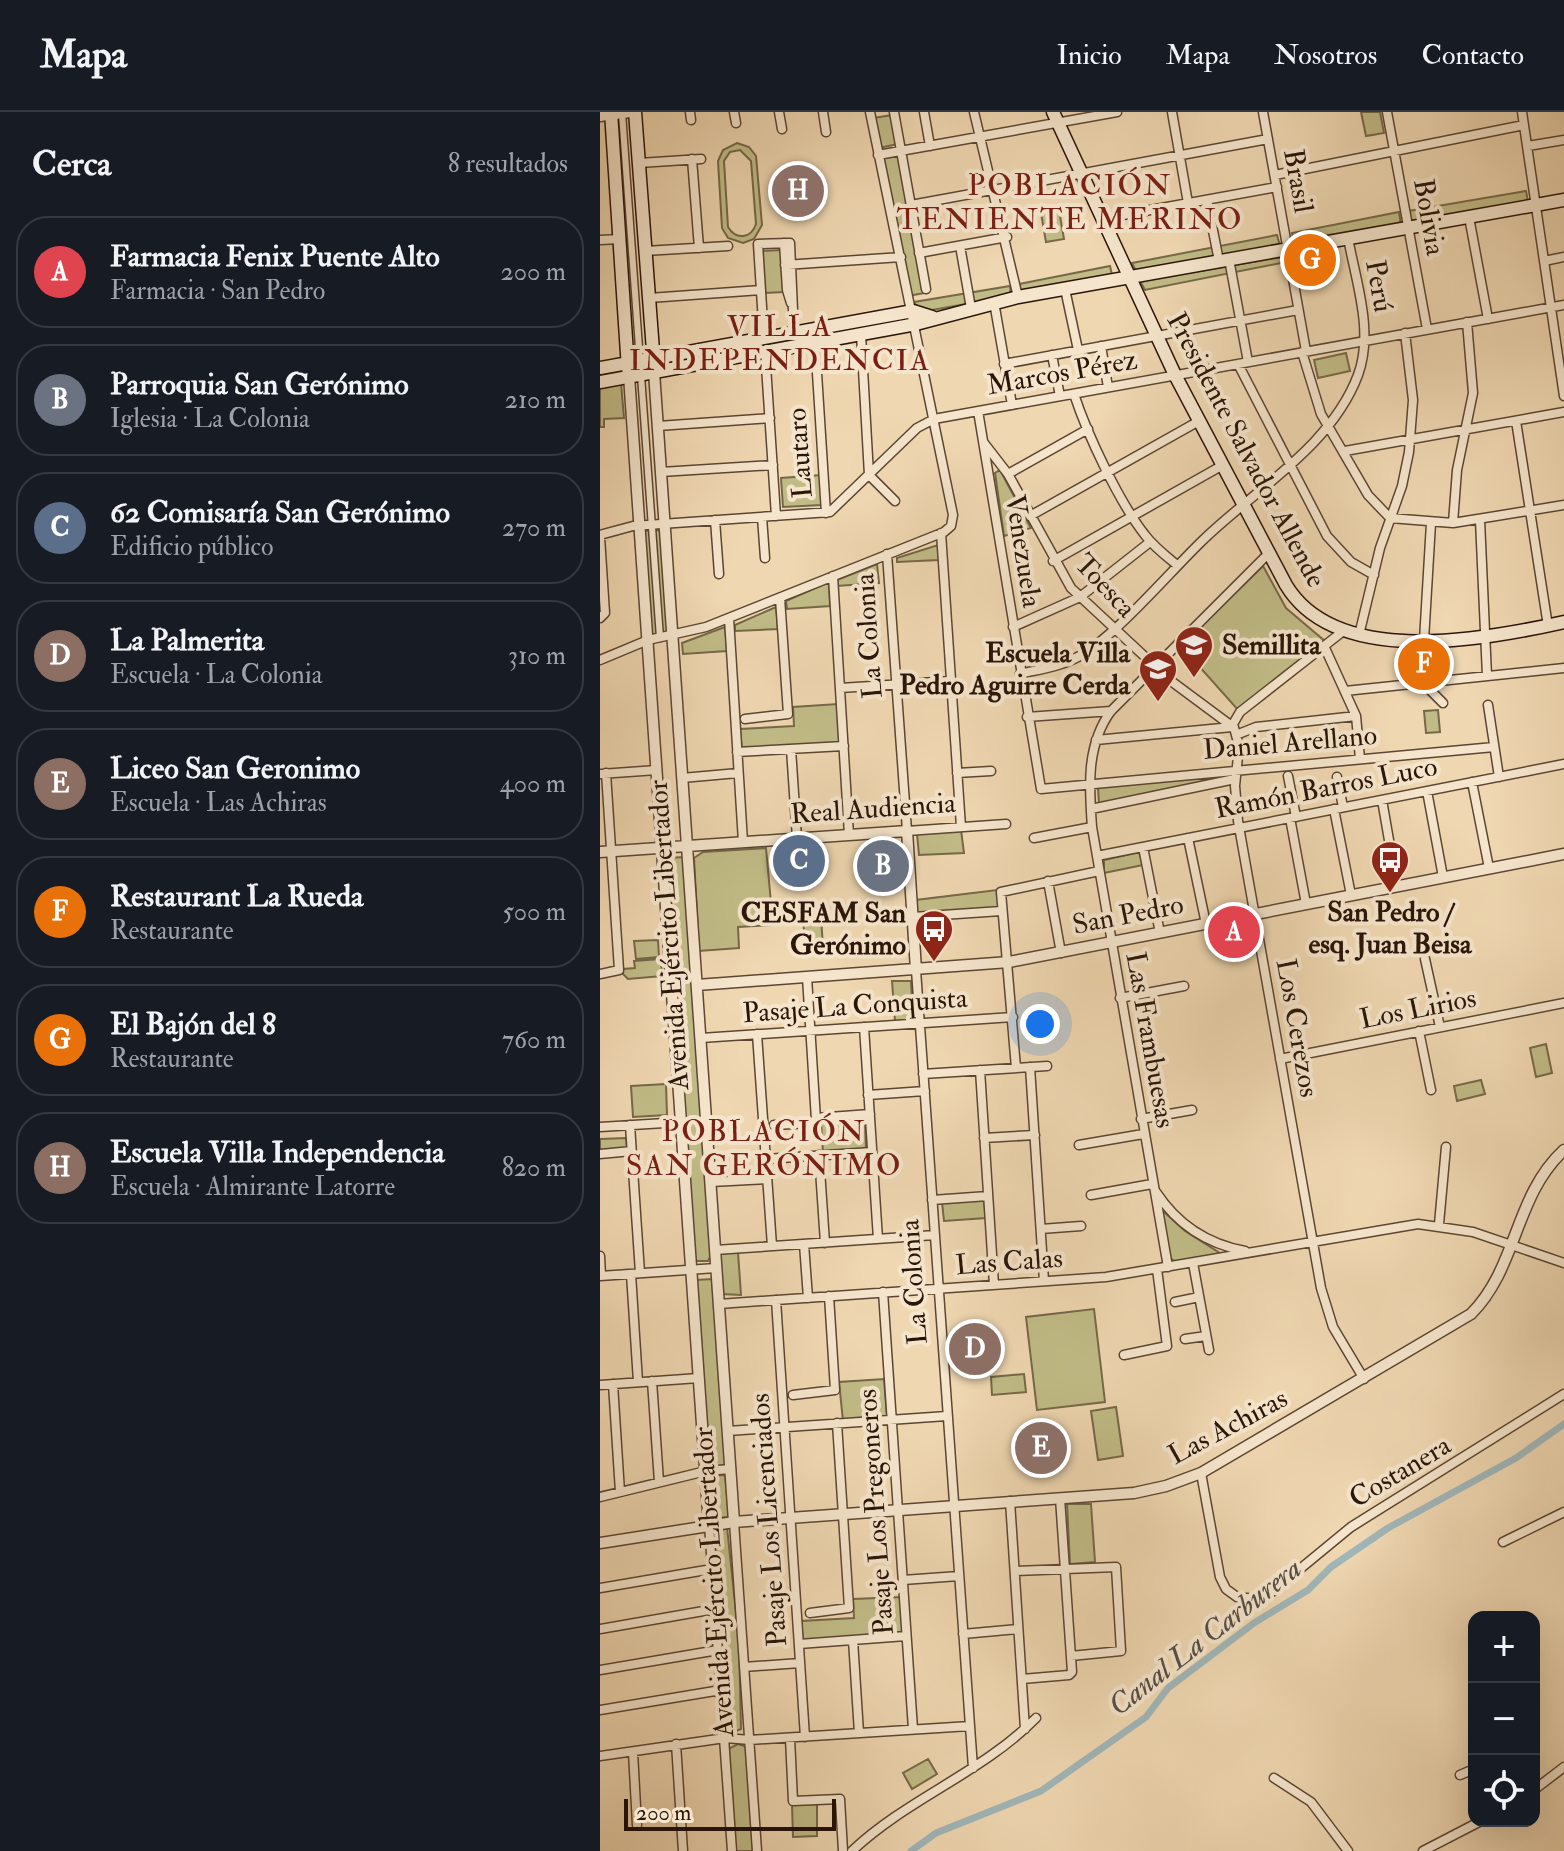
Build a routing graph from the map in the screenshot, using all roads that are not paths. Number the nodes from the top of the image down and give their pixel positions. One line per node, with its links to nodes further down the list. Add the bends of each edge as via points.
1 (734, 112): 15 (street)
2 (779, 112): 17 (street)
3 (823, 112): 18 (street)
4 (870, 112): 26 (street)
5 (894, 112): 24 (street)
6 (924, 112): 22 (street)
7 (974, 112): 19 (street)
8 (1112, 112): 14 (street)
9 (1172, 112): 27 (street)
10 (1263, 112): 20 (street, Brasil)
11 (1387, 112): 25 (street, Bolivia)
12 (1522, 112): 16 (street)
13 (619, 113): 28 (main road, Avenida Ejército Libertador); 43 (main road, Avenida Ejército Libertador); 87 (street)
14 (1055, 117): 19 (street); 29 (main road, Presidente Salvador Allende)
15 (736, 123)
16 (1524, 125): 23 (street); 25 (street)
17 (782, 129)
18 (826, 132)
19 (979, 137): 22 (street); 32 (street)
20 (1268, 139): 27 (street); 30 (street, Brasil)
21 (1564, 140): 23 (street)
22 (930, 146): 24 (street)
23 (1528, 146): 37 (street)
24 (901, 151): 26 (street); 36 (street)
25 (1394, 151): 30 (street); 40 (street, Bolivia)
26 (878, 155): 51 (street)
27 (1180, 155): 29 (street); 35 (street)
28 (639, 163): 47 (street, via 697,159); 49 (main road, Avenida Ejército Libertador)
29 (1080, 174): 32 (street); 39 (main road, Presidente Salvador Allende)
30 (1275, 175): 31 (street, Brasil)
31 (1277, 187): 33 (street); 48 (street, Brasil)
32 (990, 191): 36 (street); 41 (street)
33 (1207, 200): 35 (street); 53 (street)
34 (1564, 200): 37 (main road)
35 (1188, 203): 39 (street)
36 (911, 205): 50 (street)
37 (1536, 205): 38 (main road); 54 (street)
38 (1469, 217): 40 (main road); 68 (street)
39 (1101, 219): 56 (main road, Presidente Salvador Allende)
40 (1408, 227): 42 (main road); 71 (street, Bolivia)
41 (1007, 237): 46 (street); 60 (street)
42 (1348, 238): 48 (main road); 76 (street, Perú)
43 (621, 239): 44 (street); 87 (main road, Avenida Ejército Libertador)
44 (600, 240)
45 (728, 246): 47 (street)
46 (960, 246): 50 (street); 65 (street)
47 (699, 248): 49 (street)
48 (1288, 249): 53 (main road); 66 (street, Brasil)
49 (645, 251): 61 (main road, Avenida Ejército Libertador)
50 (919, 253): 57 (street)
51 (901, 257): 55 (street); 67 (street)
52 (1564, 257): 54 (street)
53 (1224, 260): 56 (main road); 69 (street)
54 (1544, 261): 64 (street)
55 (789, 265): 59 (street, via 790,243 758,244); 72 (street)
56 (1129, 277): 58 (main road); 75 (main road, Presidente Salvador Allende)
57 (926, 289)
58 (1065, 289): 60 (main road); 80 (street)
59 (761, 290): 61 (street); 78 (street)
60 (1018, 297): 62 (main road)
61 (649, 298): 87 (main road, Avenida Ejército Libertador)
62 (994, 302): 65 (main road); 84 (street)
63 (1564, 305): 64 (street, Marcos Pérez)
64 (1551, 307): 68 (street, Marcos Pérez); 93 (street)
65 (971, 308): 67 (main road)
66 (1298, 310): 69 (street); 81 (street, Brasil)
67 (914, 317): 72 (main road); 74 (main road); 98 (street)
68 (1488, 319): 70 (street, Marcos Pérez)
69 (1241, 321): 75 (street); 83 (street)
70 (1467, 322): 71 (street, Marcos Pérez); 104 (street, via 1473,383)
71 (1427, 329): 73 (street, Marcos Pérez)
72 (794, 333): 78 (main road)
73 (1405, 333): 76 (street, Marcos Pérez); 105 (street, via 1412,385)
74 (861, 334): 77 (main road); 114 (street)
75 (1157, 336): 79 (street); 88 (main road, Presidente Salvador Allende)
76 (1366, 341): 81 (street, Marcos Pérez); 101 (street, via 1354,384)
77 (815, 342): 78 (main road); 119 (street, Lautaro)
78 (764, 345): 87 (main road); 97 (street)
79 (1101, 346): 80 (street); 90 (street)
80 (1078, 350): 82 (street)
81 (1304, 352): 83 (street, Marcos Pérez); 101 (street, Brasil)
82 (1052, 355): 84 (street); 92 (street)
83 (1248, 362): 85 (street, Marcos Pérez)
84 (1004, 364): 94 (street)
85 (1238, 364): 88 (street, Marcos Pérez); 110 (street)
86 (600, 368): 87 (main road)
87 (641, 368): 89 (main road); 102 (street, Avenida Ejército Libertador); 130 (street); 131 (street, Avenida Ejército Libertador)
88 (1175, 375): 90 (street, Marcos Pérez); 99 (main road, Presidente Salvador Allende)
89 (600, 382)
90 (1108, 387): 91 (street, Marcos Pérez)
91 (1074, 394): 92 (street, Marcos Pérez); 103 (street)
92 (1060, 396): 94 (street, Marcos Pérez)
93 (1564, 396)
94 (1012, 405): 95 (street, Marcos Pérez)
95 (978, 411): 98 (street, Marcos Pérez); 106 (street, Venezuela)
96 (1564, 412): 100 (street)
97 (770, 418): 102 (street); 108 (street)
98 (934, 419): 114 (street, Marcos Pérez, via 917,428); 132 (street, via 953,515 951,526)
99 (1199, 421): 109 (main road, Presidente Salvador Allende); 111 (street)
100 (1516, 421): 104 (street); 118 (street)
101 (1328, 425): 107 (street, Brasil); 110 (street)
102 (658, 426): 112 (street, Avenida Ejército Libertador)
103 (1088, 429): 111 (street); 113 (street)
104 (1466, 429): 105 (street); 129 (street)
105 (1411, 438): 107 (street); 124 (street)
106 (984, 442): 113 (street, Toesca); 150 (street, Venezuela)
107 (1345, 451): 124 (street, Brasil, via 1368,495)
108 (773, 465): 112 (street); 120 (street)
109 (1223, 465): 116 (main road, Presidente Salvador Allende); 122 (street)
110 (1289, 466): 116 (street); 141 (street, via 1331,542)
111 (1109, 471): 121 (street); 122 (street)
112 (661, 472): 127 (street, Avenida Ejército Libertador)
113 (1008, 474): 121 (street, Toesca)
114 (869, 475): 115 (street); 119 (street, Marcos Pérez)
115 (895, 501)
116 (1242, 502): 135 (main road, Presidente Salvador Allende); 139 (street)
117 (1564, 505): 118 (street)
118 (1530, 512): 126 (street); 149 (street)
119 (826, 513): 120 (street)
120 (776, 516): 123 (street)
121 (1030, 516): 138 (street, Toesca)
122 (1133, 516): 134 (street); 138 (street)
123 (762, 517): 125 (street); 137 (street)
124 (1390, 518): 128 (street); 141 (street)
125 (715, 520): 127 (street); 140 (street)
126 (1480, 520): 129 (street); 155 (street)
127 (665, 523): 130 (street); 153 (street, Avenida Ejército Libertador)
128 (1431, 523): 129 (street); 159 (street)
129 (1453, 523)
130 (652, 524): 131 (street); 156 (street)
131 (639, 525): 133 (street); 158 (street, Avenida Ejército Libertador)
132 (941, 533): 136 (street); 166 (street)
133 (600, 536): 143 (street)
134 (1150, 542): 139 (street); 144 (street)
135 (1269, 553): 152 (main road, Presidente Salvador Allende, via 1300,606); 162 (street, Las Frambuesas)
136 (887, 554): 142 (street); 168 (street, La Colonia)
137 (765, 558)
138 (1053, 561): 144 (street, Toesca)
139 (1177, 565): 151 (street)
140 (719, 574)
141 (1374, 575): 154 (street)
142 (833, 576): 145 (street); 169 (street)
143 (602, 582): 146 (street)
144 (1080, 597): 150 (street); 151 (street, Toesca)
145 (780, 598): 147 (street); 176 (street, via 788,714)
146 (602, 616)
147 (729, 618): 153 (street); 182 (street)
148 (1564, 622): 149 (main road, Presidente Salvador Allende)
149 (1548, 626): 155 (main road, Presidente Salvador Allende)
150 (1013, 627): 164 (street, Venezuela)
151 (1113, 628): 162 (street, Toesca); 164 (street, via 1071,660)
152 (1342, 632): 154 (main road, Presidente Salvador Allende); 160 (street)
153 (672, 636): 156 (street); 194 (street, Avenida Ejército Libertador)
154 (1359, 636): 157 (main road, Presidente Salvador Allende)
155 (1485, 636): 159 (main road, Presidente Salvador Allende); 165 (street)
156 (660, 638): 158 (street)
157 (1402, 639): 159 (main road, Presidente Salvador Allende); 167 (street)
158 (648, 640): 161 (street); 185 (street, Avenida Ejército Libertador)
159 (1424, 640)
160 (1325, 648): 170 (street); 177 (street, via 1240,712)
161 (600, 660)
162 (1154, 666): 173 (street, Las Frambuesas); 177 (street, Toesca)
163 (1564, 668): 165 (street)
164 (1020, 674): 175 (street, Venezuela)
165 (1487, 676): 167 (street)
166 (951, 681): 168 (street); 188 (street)
167 (1422, 682): 170 (street); 171 (street)
168 (896, 684): 169 (street); 206 (street, La Colonia)
169 (840, 688): 179 (street)
170 (1345, 691): 174 (street)
171 (1443, 703)
172 (1488, 705): 180 (street)
173 (1111, 711): 175 (street); 178 (street, Las Frambuesas)
174 (1356, 716): 177 (street); 183 (street)
175 (1027, 717): 196 (street, Venezuela, via 1038,787)
176 (745, 719)
177 (1235, 731): 178 (street); 190 (street, Los Cerezos)
178 (1096, 740): 196 (street, Las Frambuesas)
179 (844, 746): 181 (street); 207 (street)
180 (1494, 747): 183 (street, Daniel Arellano); 193 (street)
181 (791, 749): 182 (street); 208 (street)
182 (737, 752): 187 (street)
183 (1360, 759): 190 (street, Daniel Arellano)
184 (1564, 764): 193 (street, Ramón Barros Luco)
185 (657, 770): 189 (street); 214 (street, Avenida Ejército Libertador)
186 (991, 771): 188 (street)
187 (738, 773): 194 (street); 211 (street)
188 (957, 773): 203 (street)
189 (603, 774): 215 (street)
190 (1236, 775): 196 (street, Daniel Arellano); 200 (street); 205 (street, Los Cerezos)
191 (1288, 776): 201 (street)
192 (1337, 777): 199 (street)
193 (1499, 777): 195 (street, Ramón Barros Luco)
194 (682, 778): 212 (street, Avenida Ejército Libertador)
195 (1472, 782): 197 (street, Ramón Barros Luco); 218 (street)
196 (1090, 783): 200 (street, Las Frambuesas)
197 (1427, 791): 198 (street, Ramón Barros Luco); 220 (street)
198 (1382, 800): 199 (street, Ramón Barros Luco); 222 (street)
199 (1339, 808): 201 (street, Ramón Barros Luco); 223 (street)
200 (1091, 809): 204 (street, Las Frambuesas)
201 (1293, 817): 205 (street, Ramón Barros Luco); 224 (street)
202 (1006, 824): 203 (street, Real Audiencia)
203 (961, 827): 206 (street, Real Audiencia)
204 (1092, 827): 209 (street); 217 (street, Las Frambuesas)
205 (1239, 828): 210 (street, Ramón Barros Luco); 226 (street, Los Cerezos)
206 (907, 831): 207 (street, Real Audiencia); 227 (street, La Colonia)
207 (849, 835): 208 (street, Real Audiencia)
208 (797, 838): 211 (street, Real Audiencia)
209 (1034, 838)
210 (1188, 838): 213 (street, Ramón Barros Luco); 228 (street)
211 (743, 842): 212 (street, Real Audiencia)
212 (687, 846): 214 (street, Real Audiencia); 237 (street, Avenida Ejército Libertador)
213 (1143, 847): 217 (street, Ramón Barros Luco); 229 (street)
214 (662, 848): 215 (street, Real Audiencia); 262 (street, Avenida Ejército Libertador)
215 (606, 852): 235 (street, via 618,972)
216 (1564, 854): 218 (street, San Pedro)
217 (1097, 856): 219 (street, Las Frambuesas)
218 (1489, 868): 220 (street, San Pedro)
219 (1099, 871): 221 (street); 230 (street, Las Frambuesas)
220 (1443, 877): 222 (street, San Pedro)
221 (1048, 881): 225 (street, via 1003,890); 231 (street)
222 (1397, 886): 223 (street, San Pedro)
223 (1351, 895): 224 (street, San Pedro)
224 (1306, 904): 226 (street, San Pedro)
225 (1001, 911): 227 (street); 233 (street)
226 (1255, 914): 228 (street, San Pedro); 249 (street, Los Cerezos)
227 (913, 917): 234 (street, La Colonia)
228 (1206, 924): 229 (street, San Pedro)
229 (1160, 933): 230 (street, San Pedro)
230 (1111, 943): 231 (street, San Pedro); 239 (street, Las Frambuesas)
231 (1061, 953): 233 (street, San Pedro)
232 (1425, 959): 244 (street)
233 (1009, 962): 234 (street, San Pedro); 241 (street)
234 (916, 970): 236 (street, San Pedro); 242 (street, La Colonia)
235 (600, 974)
236 (807, 977): 237 (street, San Pedro); 245 (street)
237 (697, 985): 248 (street, Avenida Ejército Libertador)
238 (1184, 986): 239 (street)
239 (1120, 998): 261 (street, Las Frambuesas)
240 (1564, 1003): 244 (street, Los Lirios)
241 (1013, 1017): 242 (street, Pasaje La Conquista); 252 (street)
242 (920, 1023): 243 (street, Pasaje La Conquista); 254 (street, La Colonia)
243 (864, 1027): 245 (street, Pasaje La Conquista); 257 (street)
244 (1440, 1027): 246 (street, Los Lirios)
245 (810, 1031): 247 (street, Pasaje La Conquista); 260 (street)
246 (1419, 1031): 249 (street, Los Lirios); 255 (street)
247 (757, 1034): 248 (street, Pasaje La Conquista); 276 (street)
248 (701, 1038): 278 (street, Avenida Ejército Libertador)
249 (1280, 1059): 288 (street, Los Cerezos)
250 (1047, 1066): 251 (street)
251 (1030, 1067): 252 (street); 267 (street)
252 (1016, 1068): 253 (street)
253 (980, 1070): 254 (street); 268 (street)
254 (923, 1074): 256 (street, La Colonia)
255 (1431, 1090)
256 (925, 1091): 257 (street); 282 (street, La Colonia)
257 (868, 1095): 259 (street)
258 (1192, 1110): 261 (street)
259 (870, 1114): 260 (street); 273 (street)
260 (816, 1118): 264 (street, via 811,1123)
261 (1141, 1119): 266 (street, Las Frambuesas)
262 (681, 1122): 263 (street); 300 (street, Avenida Ejército Libertador)
263 (630, 1125): 265 (street); 272 (street)
264 (774, 1125)
265 (600, 1127)
266 (1143, 1134): 269 (street); 279 (street, Las Frambuesas)
267 (1035, 1135): 268 (street); 285 (street)
268 (984, 1138): 281 (street)
269 (1079, 1145)
270 (1446, 1147): 283 (street)
271 (1564, 1150): 291 (street, Las Achiras, via 1531,1190)
272 (632, 1151): 274 (street); 302 (street)
273 (872, 1152): 275 (street); 287 (street)
274 (600, 1154)
275 (819, 1155): 276 (street); 289 (street)
276 (766, 1159): 277 (street)
277 (767, 1179): 278 (street); 292 (street)
278 (711, 1182): 293 (street, Avenida Ejército Libertador)
279 (1152, 1184): 280 (street); 294 (street, Las Calas, via 1192,1231); 298 (street, Las Frambuesas)
280 (1091, 1195)
281 (988, 1196): 282 (street); 305 (street)
282 (932, 1200): 286 (street, La Colonia)
283 (1439, 1224): 288 (street, Las Calas, via 1408,1224); 291 (street, Las Calas)
284 (1081, 1226): 285 (street)
285 (1041, 1229): 304 (street)
286 (935, 1235): 287 (street); 306 (street, La Colonia)
287 (878, 1239): 289 (street)
288 (1314, 1241): 294 (street, Las Calas); 319 (street, Los Cerezos, via 1329,1315)
289 (825, 1243): 290 (street)
290 (804, 1244): 292 (street); 310 (street)
291 (1511, 1244): 297 (street, Las Calas); 319 (street, Las Achiras, via 1494,1286 1471,1314)
292 (772, 1246): 293 (street)
293 (715, 1250): 299 (street, Avenida Ejército Libertador)
294 (1254, 1252): 296 (street, Las Calas)
295 (600, 1256): 303 (street)
296 (1193, 1263): 298 (street, Las Calas); 309 (street)
297 (1564, 1263)
298 (1168, 1267): 301 (street, Las Calas)
299 (716, 1268): 300 (street); 313 (street, Avenida Ejército Libertador)
300 (691, 1269): 302 (street); 318 (street, Avenida Ejército Libertador)
301 (1157, 1269): 304 (street, Las Calas); 317 (street, via 1167,1346)
302 (636, 1273): 303 (street); 321 (street)
303 (601, 1276)
304 (1044, 1281): 305 (street, Las Calas)
305 (994, 1285): 306 (street, Las Calas)
306 (938, 1288): 307 (street, Las Calas); 326 (street, La Colonia)
307 (883, 1292): 308 (street, Las Calas); 327 (street, Pasaje Los Pregoneros)
308 (829, 1296): 310 (street, Las Calas); 325 (street, via 835,1390)
309 (1199, 1297): 312 (street); 314 (street)
310 (808, 1298): 311 (street, Las Calas)
311 (776, 1300): 313 (street, Las Calas); 329 (street, Pasaje Los Licenciados)
312 (1175, 1302)
313 (719, 1304): 330 (street, Avenida Ejército Libertador)
314 (1206, 1336): 315 (street); 316 (street)
315 (1185, 1339)
316 (1209, 1350)
317 (1124, 1355)
318 (699, 1378): 320 (street); 332 (street, Avenida Ejército Libertador)
319 (1364, 1379): 333 (street, Las Achiras)
320 (652, 1381): 321 (street); 334 (street)
321 (638, 1382): 322 (street)
322 (613, 1384): 323 (street); 335 (street)
323 (600, 1385)
324 (1564, 1394): 333 (street, Costanera, via 1351,1527 1265,1596 1240,1599 1221,1581)
325 (793, 1395)
326 (947, 1416): 327 (street); 339 (street, La Colonia)
327 (892, 1419): 328 (street); 340 (street, Pasaje Los Pregoneros)
328 (837, 1423): 329 (street); 342 (street)
329 (784, 1427): 330 (street); 343 (street, Pasaje Los Licenciados)
330 (728, 1431): 331 (street, Avenida Ejército Libertador)
331 (731, 1469): 332 (street); 344 (street, Avenida Ejército Libertador)
332 (706, 1471): 334 (street); 345 (street, Avenida Ejército Libertador)
333 (1201, 1473): 337 (street, Las Achiras, via 1134,1493)
334 (659, 1482): 335 (street)
335 (620, 1492): 336 (street)
336 (600, 1497)
337 (1060, 1498): 338 (street, Las Achiras); 348 (street)
338 (1010, 1501): 339 (street, Las Achiras); 350 (street)
339 (953, 1505): 340 (street, Las Achiras); 351 (street, La Colonia)
340 (898, 1510): 342 (street, Las Achiras); 352 (street, Pasaje Los Pregoneros)
341 (1564, 1512): 346 (street)
342 (844, 1514): 343 (street, Las Achiras); 355 (street, via 849,1608)
343 (790, 1517): 344 (street, Las Achiras); 361 (street, Pasaje Los Licenciados)
344 (734, 1522): 345 (street, Las Achiras); 365 (street, Avenida Ejército Libertador)
345 (709, 1525): 347 (street, Las Achiras); 349 (street, Avenida Ejército Libertador)
346 (1503, 1542)
347 (600, 1543)
348 (1065, 1568): 350 (street); 363 (street); 363 (street, via 1115,1566 1121,1651)
349 (712, 1569): 353 (street); 354 (street, Avenida Ejército Libertador)
350 (1015, 1571): 357 (street)
351 (959, 1576): 352 (street); 358 (street, La Colonia)
352 (903, 1580): 359 (street, Pasaje Los Pregoneros)
353 (600, 1588)
354 (715, 1609): 356 (street); 362 (street, Avenida Ejército Libertador)
355 (810, 1613)
356 (600, 1629)
357 (1018, 1629): 358 (street); 367 (street)
358 (963, 1634): 371 (street, La Colonia)
359 (906, 1636): 360 (street); 372 (street, Pasaje Los Pregoneros)
360 (853, 1640): 361 (street); 374 (street)
361 (799, 1644): 364 (street, Pasaje Los Licenciados)
362 (718, 1650): 366 (street); 368 (street, Avenida Ejército Libertador)
363 (1071, 1656): 367 (street, via 1071,1675)
364 (800, 1663): 365 (street); 375 (street, Pasaje Los Licenciados)
365 (744, 1667): 378 (street, Avenida Ejército Libertador)
366 (600, 1670)
367 (1022, 1679): 373 (street)
368 (721, 1690): 369 (street); 376 (street, Avenida Ejército Libertador)
369 (600, 1710)
370 (1036, 1718): 373 (street)
371 (970, 1726): 372 (street); 383 (street, La Colonia)
372 (913, 1729): 374 (street)
373 (1025, 1729): 383 (street)
374 (859, 1733): 375 (street)
375 (805, 1737): 377 (street)
376 (725, 1738): 378 (street); 379 (street); 391 (street, Avenida Ejército Libertador)
377 (790, 1738): 378 (street); 393 (street, via 793,1801 840,1799)
378 (750, 1740): 392 (street, Avenida Ejército Libertador)
379 (676, 1744): 380 (street); 390 (street)
380 (633, 1752): 381 (street); 388 (street)
381 (600, 1756)
382 (1564, 1767): 387 (street)
383 (973, 1768): 394 (street, via 902,1808)
384 (1468, 1772): 385 (street)
385 (1460, 1775)
386 (1274, 1778): 395 (street, via 1311,1802)
387 (1540, 1785)
388 (637, 1825)
389 (1469, 1827): 396 (street)
390 (683, 1851)
391 (732, 1851)
392 (757, 1851)
393 (843, 1851)
394 (852, 1851)
395 (1348, 1851)
396 (1423, 1851)

